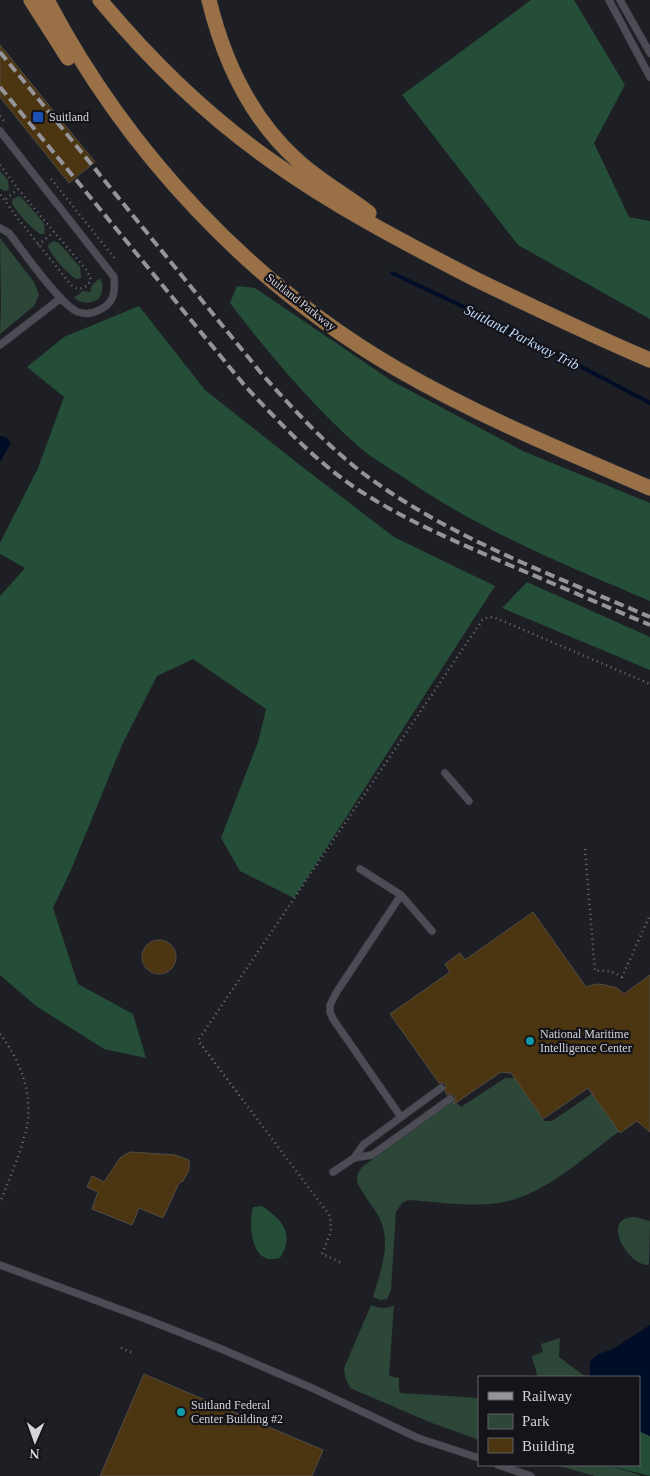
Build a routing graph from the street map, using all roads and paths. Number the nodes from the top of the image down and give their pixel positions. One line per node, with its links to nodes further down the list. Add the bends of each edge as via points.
1 (31, 0): 10 (highway, via 78,74)
2 (47, 0): 10 (highway, Suitland Parkway, via 85,67)
3 (100, 0): 22 (highway, via 165,71 241,138 295,178)
4 (209, 0): 22 (highway, via 235,77 272,134 298,162)
5 (609, 0): 8 (lane)
6 (620, 0): 7 (lane)
7 (650, 53)
8 (650, 77)
9 (0, 131): 23 (lane, via 114,277 115,292 108,305 92,314 76,311)
10 (130, 132): 26 (highway, Suitland Parkway, via 186,198 232,245 283,290 340,333 396,369 457,402)
11 (0, 165): 12 (path)
12 (18, 190): 14 (path); 16 (path)
13 (0, 194): 14 (path)
14 (5, 200): 17 (path)
15 (35, 203): 16 (path)
16 (32, 205): 20 (path)
17 (12, 209): 18 (path); 21 (path)
18 (8, 211)
19 (0, 228): 23 (lane, via 9,233)
20 (54, 232): 21 (path); 21 (path, via 90,275 88,284 76,289 72,286)
21 (38, 244)
22 (412, 246): 25 (highway, via 536,309)
23 (61, 298): 24 (lane)
24 (0, 345)
25 (650, 360)
26 (650, 488)
27 (650, 684): 42 (path, via 498,619 483,619 199,1038 330,1216 330,1231 322,1254)
28 (445, 773): 29 (lane)
29 (469, 801)
30 (585, 849): 33 (path, via 595,971 614,972 622,977)
31 (360, 869): 32 (lane)
32 (401, 895): 34 (lane); 38 (lane, via 330,1005 332,1019)
33 (650, 914)
34 (432, 931)
35 (0, 1034): 41 (path, via 24,1080 28,1102 25,1137)
36 (441, 1088): 38 (lane)
37 (450, 1099): 39 (lane, via 372,1155)
38 (401, 1117): 39 (lane, via 362,1145)
39 (354, 1158): 40 (lane)
40 (333, 1172)
41 (0, 1203)
42 (340, 1262)
43 (0, 1265): 46 (lane, via 146,1318 312,1388 418,1438)
44 (121, 1348): 45 (path)
45 (132, 1354)
46 (478, 1458)
47 (501, 1466): 48 (lane)
48 (531, 1476)

